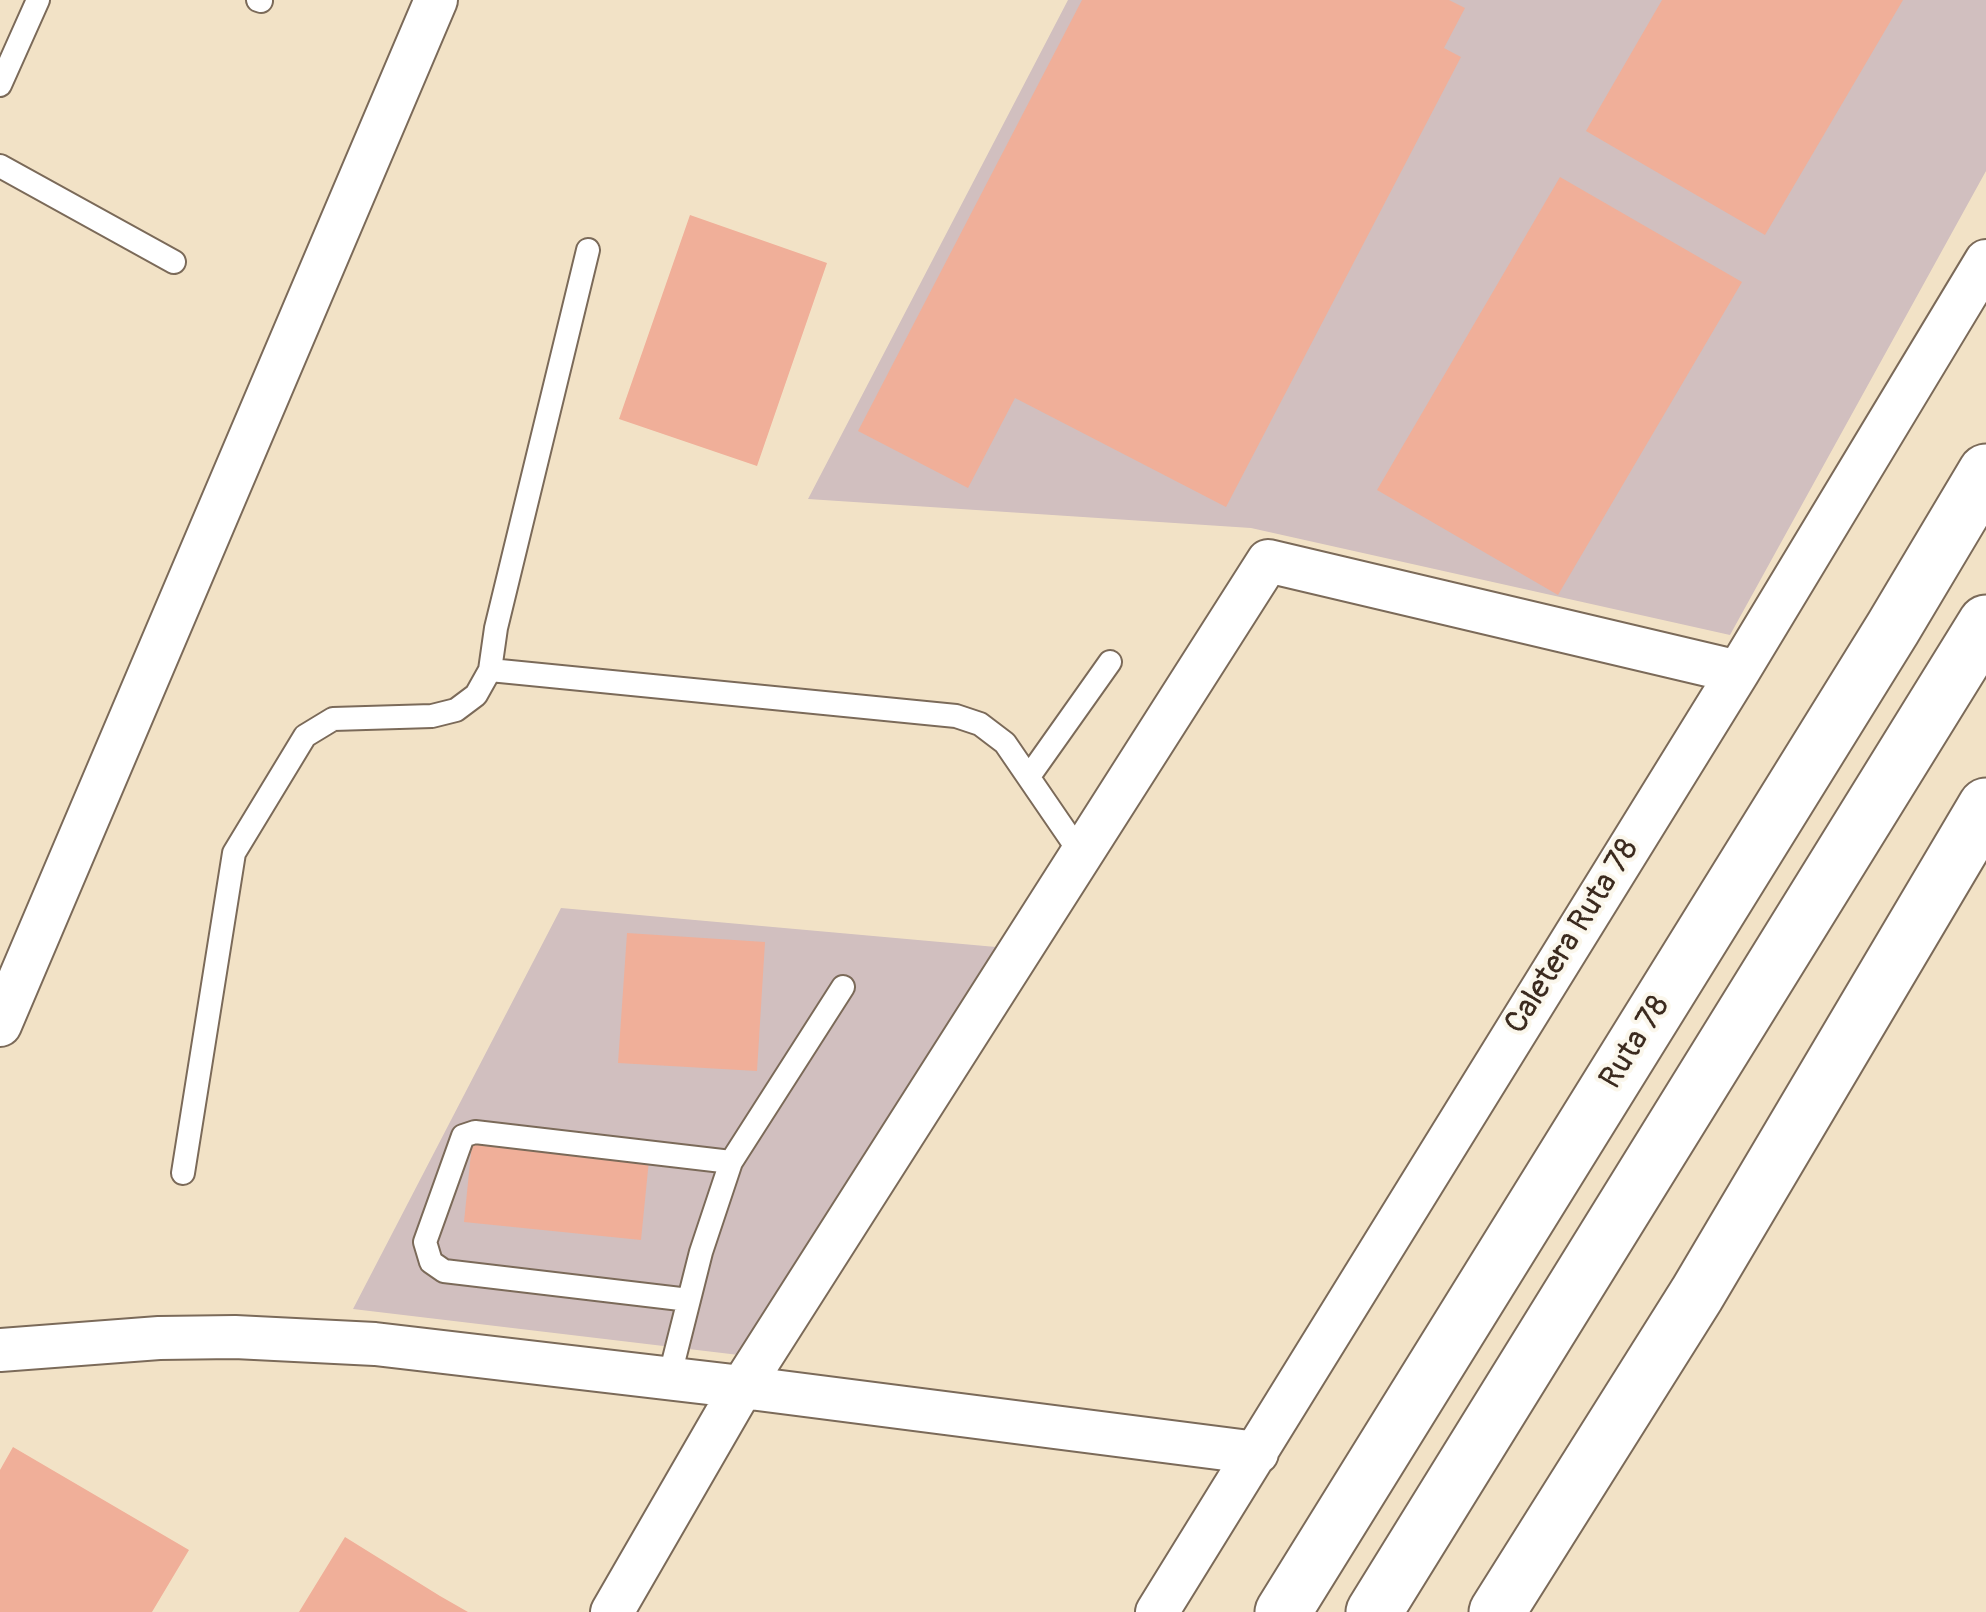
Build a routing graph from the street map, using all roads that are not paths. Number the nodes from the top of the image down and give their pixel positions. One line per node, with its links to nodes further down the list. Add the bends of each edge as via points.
1 (38, 0): 3 (lane)
2 (436, 0): 17 (street)
3 (0, 85)
4 (0, 166): 7 (lane)
5 (588, 250): 11 (lane)
6 (1986, 261): 12 (street, Caletera Ruta 78)
7 (174, 262)
8 (1986, 472): 27 (main road, Ruta 78)
9 (1986, 623): 28 (main road)
10 (1110, 662): 13 (lane)
11 (490, 670): 13 (lane, via 956,716 1005,742); 19 (lane, via 476,695 456,710 333,719 305,736 234,853)
12 (1738, 672): 15 (street, via 1268,561); 24 (street, Caletera Ruta 78)
13 (1030, 775): 15 (lane)
14 (1986, 806): 29 (main road, via 1697,1294)
15 (1082, 854): 23 (street)
16 (842, 987): 18 (lane)
17 (0, 1024)
18 (731, 1162): 20 (lane); 20 (lane, via 476,1132 464,1136 424,1242 431,1262 444,1271)
19 (183, 1172)
20 (689, 1300): 22 (lane)
21 (0, 1350): 22 (street, via 159,1338 305,1340)
22 (669, 1379): 23 (street)
23 (742, 1387): 24 (street); 25 (street)
24 (1257, 1453): 26 (street, Caletera Ruta 78)
25 (612, 1612)
26 (1156, 1612)
27 (1283, 1612)
28 (1374, 1612)
29 (1497, 1612)

